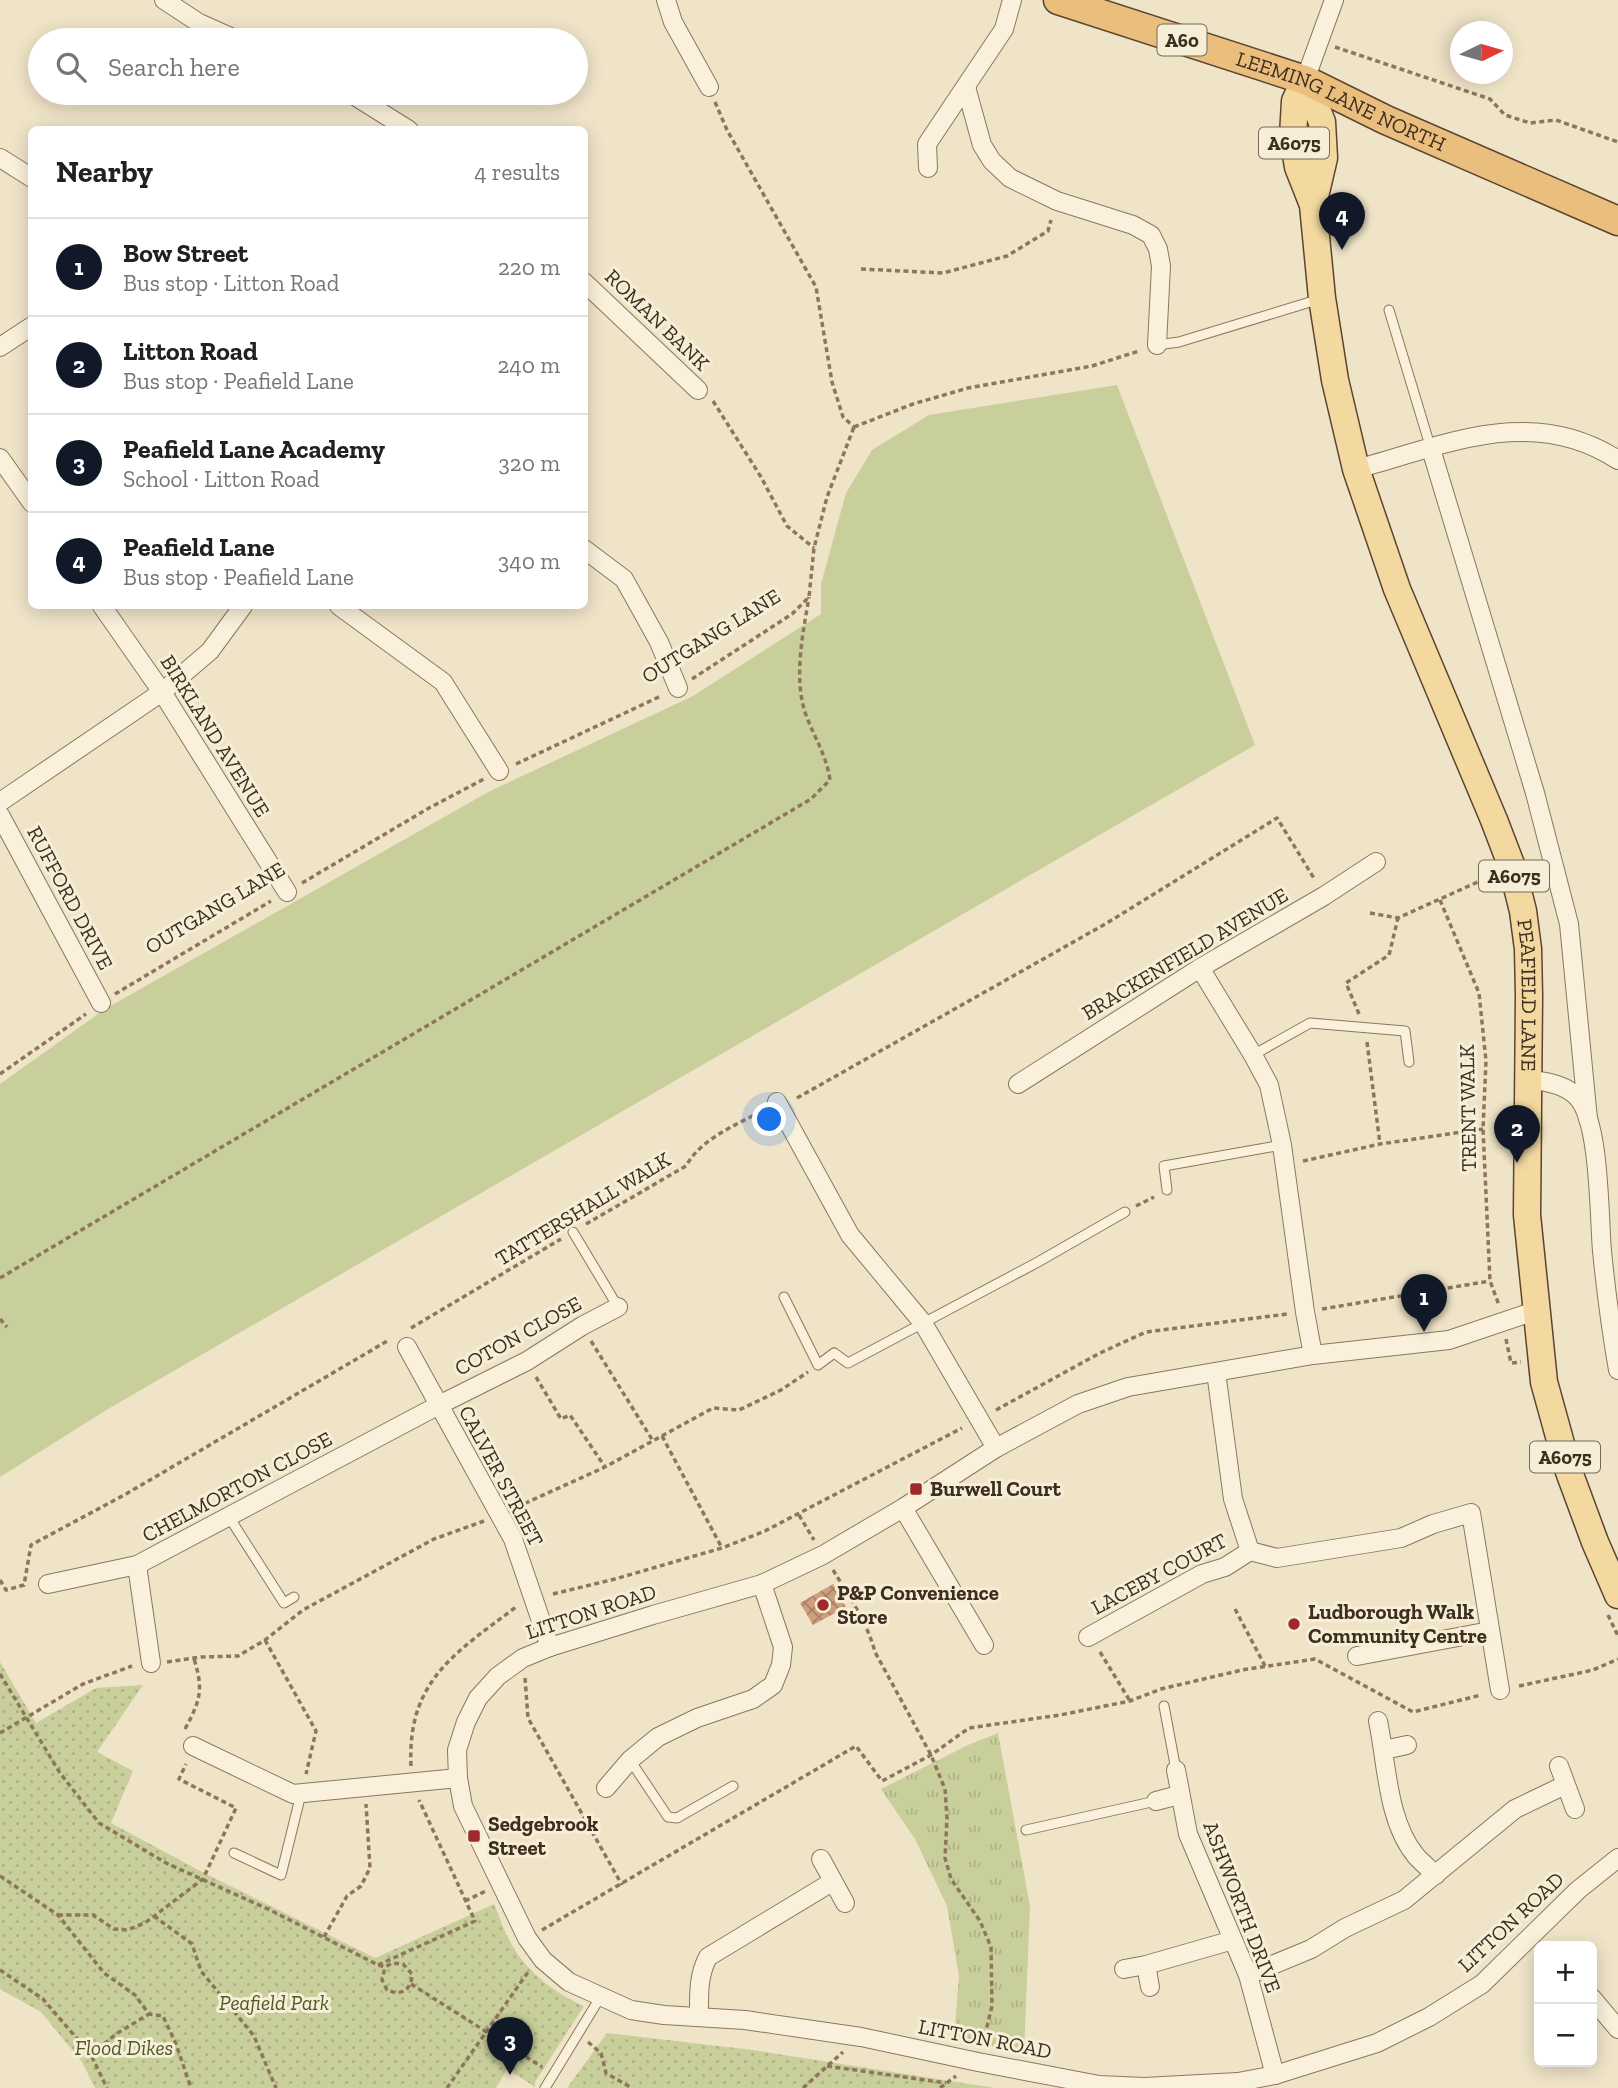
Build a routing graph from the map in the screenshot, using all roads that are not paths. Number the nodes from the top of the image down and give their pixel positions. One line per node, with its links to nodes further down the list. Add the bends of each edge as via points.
1 (164, 0): 6 (street)
2 (666, 0): 9 (street)
3 (1012, 0): 8 (street, via 1004,29)
4 (1058, 0): 7 (highway, LEEMING LANE NORTH / A60)
5 (1334, 0): 7 (street)
6 (210, 28)
7 (1305, 80): 15 (highway, LEEMING LANE NORTH / A60); 17 (main road, PEAFIELD LANE / A6075, via 1295,101 1293,136 1298,167 1313,205)
8 (966, 87): 13 (street, via 927,144); 20 (street, via 982,145 1010,178 1057,201 1151,235 1161,266)
9 (709, 88)
10 (369, 105): 11 (street)
11 (404, 126)
12 (0, 158): 14 (street)
13 (928, 168)
14 (28, 176)
15 (1618, 221)
16 (588, 286): 22 (street, ROMAN BANK)
17 (1322, 298): 20 (lane); 26 (main road, PEAFIELD LANE / A6075)
18 (1389, 310): 23 (lane)
19 (28, 329): 21 (street)
20 (1157, 345)
21 (0, 347)
22 (698, 390)
23 (1431, 449): 25 (street, via 1506,431 1542,431 1599,447); 26 (street); 46 (street, via 1535,793 1569,924)
24 (0, 458): 27 (street)
25 (1618, 460)
26 (1356, 469): 43 (main road, PEAFIELD LANE / A6075, via 1397,589 1512,867 1528,949)
27 (28, 497)
28 (588, 553): 32 (street, via 624,579)
29 (104, 609): 33 (street, BIRKLAND AVENUE)
30 (241, 609): 33 (street, via 210,651)
31 (343, 609): 34 (street, via 443,682)
32 (678, 688)
33 (162, 692): 35 (street); 38 (street, BIRKLAND AVENUE)
34 (499, 771)
35 (0, 802)
36 (0, 815): 40 (street, RUFFORD DRIVE)
37 (1376, 862): 39 (street, BRACKENFIELD AVENUE)
38 (287, 892)
39 (1200, 968): 41 (street); 44 (street, BRACKENFIELD AVENUE)
40 (101, 1003)
41 (1253, 1055): 42 (lane, via 1310,1023 1405,1031); 47 (street, via 1269,1085)
42 (1409, 1062)
43 (1528, 1079): 46 (street, via 1555,1084 1577,1097); 53 (main road, PEAFIELD LANE / A6075, via 1527,1215)
44 (1018, 1084)
45 (778, 1105): 54 (street, via 850,1235)
46 (1588, 1119): 57 (street)
47 (1282, 1145): 48 (lane, via 1164,1166); 56 (street)
48 (1167, 1189)
49 (1125, 1212): 54 (lane)
50 (573, 1232): 52 (lane)
51 (784, 1297): 54 (lane, via 818,1365 834,1353 848,1363)
52 (618, 1307): 59 (street, COTON CLOSE, via 527,1361)
53 (1535, 1311): 56 (street, LITTON ROAD, via 1449,1340); 67 (main road, PEAFIELD LANE / A6075, via 1544,1382 1569,1469)
54 (923, 1323): 60 (street)
55 (402, 1341): 59 (street, CALVER STREET)
56 (1313, 1355): 58 (street, LITTON ROAD)
57 (1618, 1370)
58 (1216, 1372): 60 (street, LITTON ROAD, via 1128,1387 1078,1404); 63 (street, via 1234,1499)
59 (439, 1405): 62 (street, CHELMORTON CLOSE); 72 (street, CALVER STREET, via 513,1539)
60 (996, 1448): 61 (street, LITTON ROAD)
61 (903, 1508): 66 (street, LITTON ROAD); 71 (street)
62 (229, 1517): 64 (street, CHELMORTON CLOSE); 68 (lane, via 284,1603)
63 (1250, 1551): 69 (street, via 1278,1558 1401,1538 1471,1513); 70 (street, LACEBY COURT, via 1202,1574)
64 (137, 1566): 65 (street, CHELMORTON CLOSE); 74 (street)
65 (48, 1584)
66 (762, 1584): 72 (street, LITTON ROAD); 81 (street, via 783,1647 773,1685 753,1699 658,1737)
67 (1618, 1595)
68 (294, 1597)
69 (1490, 1631): 73 (street); 75 (street)
70 (1094, 1644)
71 (984, 1645)
72 (550, 1647): 84 (street, LITTON ROAD, via 523,1658 478,1698 457,1750)
73 (1357, 1656)
74 (151, 1663)
75 (1500, 1690)
76 (1164, 1706): 83 (lane)
77 (1378, 1721): 80 (street)
78 (186, 1742): 88 (street)
79 (1407, 1745): 80 (street)
80 (1384, 1750): 96 (street, via 1401,1830 1416,1856)
81 (630, 1760): 86 (lane, via 668,1816 677,1818); 87 (street)
82 (1559, 1766): 85 (street)
83 (1175, 1770): 89 (street, ASHWORTH DRIVE)
84 (458, 1778): 88 (street); 105 (street, LITTON ROAD, via 463,1806 527,1938 569,1982)
85 (1565, 1784): 91 (street); 96 (street, via 1515,1809)
86 (733, 1786)
87 (606, 1788)
88 (301, 1794): 93 (lane, via 281,1875)
89 (1179, 1795): 90 (street); 99 (street, ASHWORTH DRIVE, via 1188,1834)
90 (1156, 1801): 92 (lane)
91 (1575, 1809)
92 (1026, 1830)
93 (234, 1853)
94 (1618, 1858): 100 (street, LITTON ROAD, via 1578,1891)
95 (821, 1859): 97 (street)
96 (1436, 1875): 103 (street, via 1404,1899 1311,1949)
97 (832, 1882): 98 (street); 107 (street, via 708,1957 699,1984)
98 (845, 1903)
99 (1233, 1940): 101 (street); 103 (street, ASHWORTH DRIVE)
100 (1542, 1940): 109 (street, LITTON ROAD, via 1429,2017 1377,2043)
101 (1146, 1965): 102 (street); 104 (street)
102 (1124, 1969)
103 (1248, 1975): 109 (street, ASHWORTH DRIVE)
104 (1150, 1987)
105 (601, 1996): 107 (street, LITTON ROAD, via 631,2010); 111 (lane)
106 (1597, 2004): 108 (street)
107 (699, 2016): 110 (street, LITTON ROAD, via 860,2037)
108 (1618, 2029)
109 (1275, 2075): 110 (street, LITTON ROAD, via 1191,2086)
110 (1099, 2086)
111 (545, 2088)

